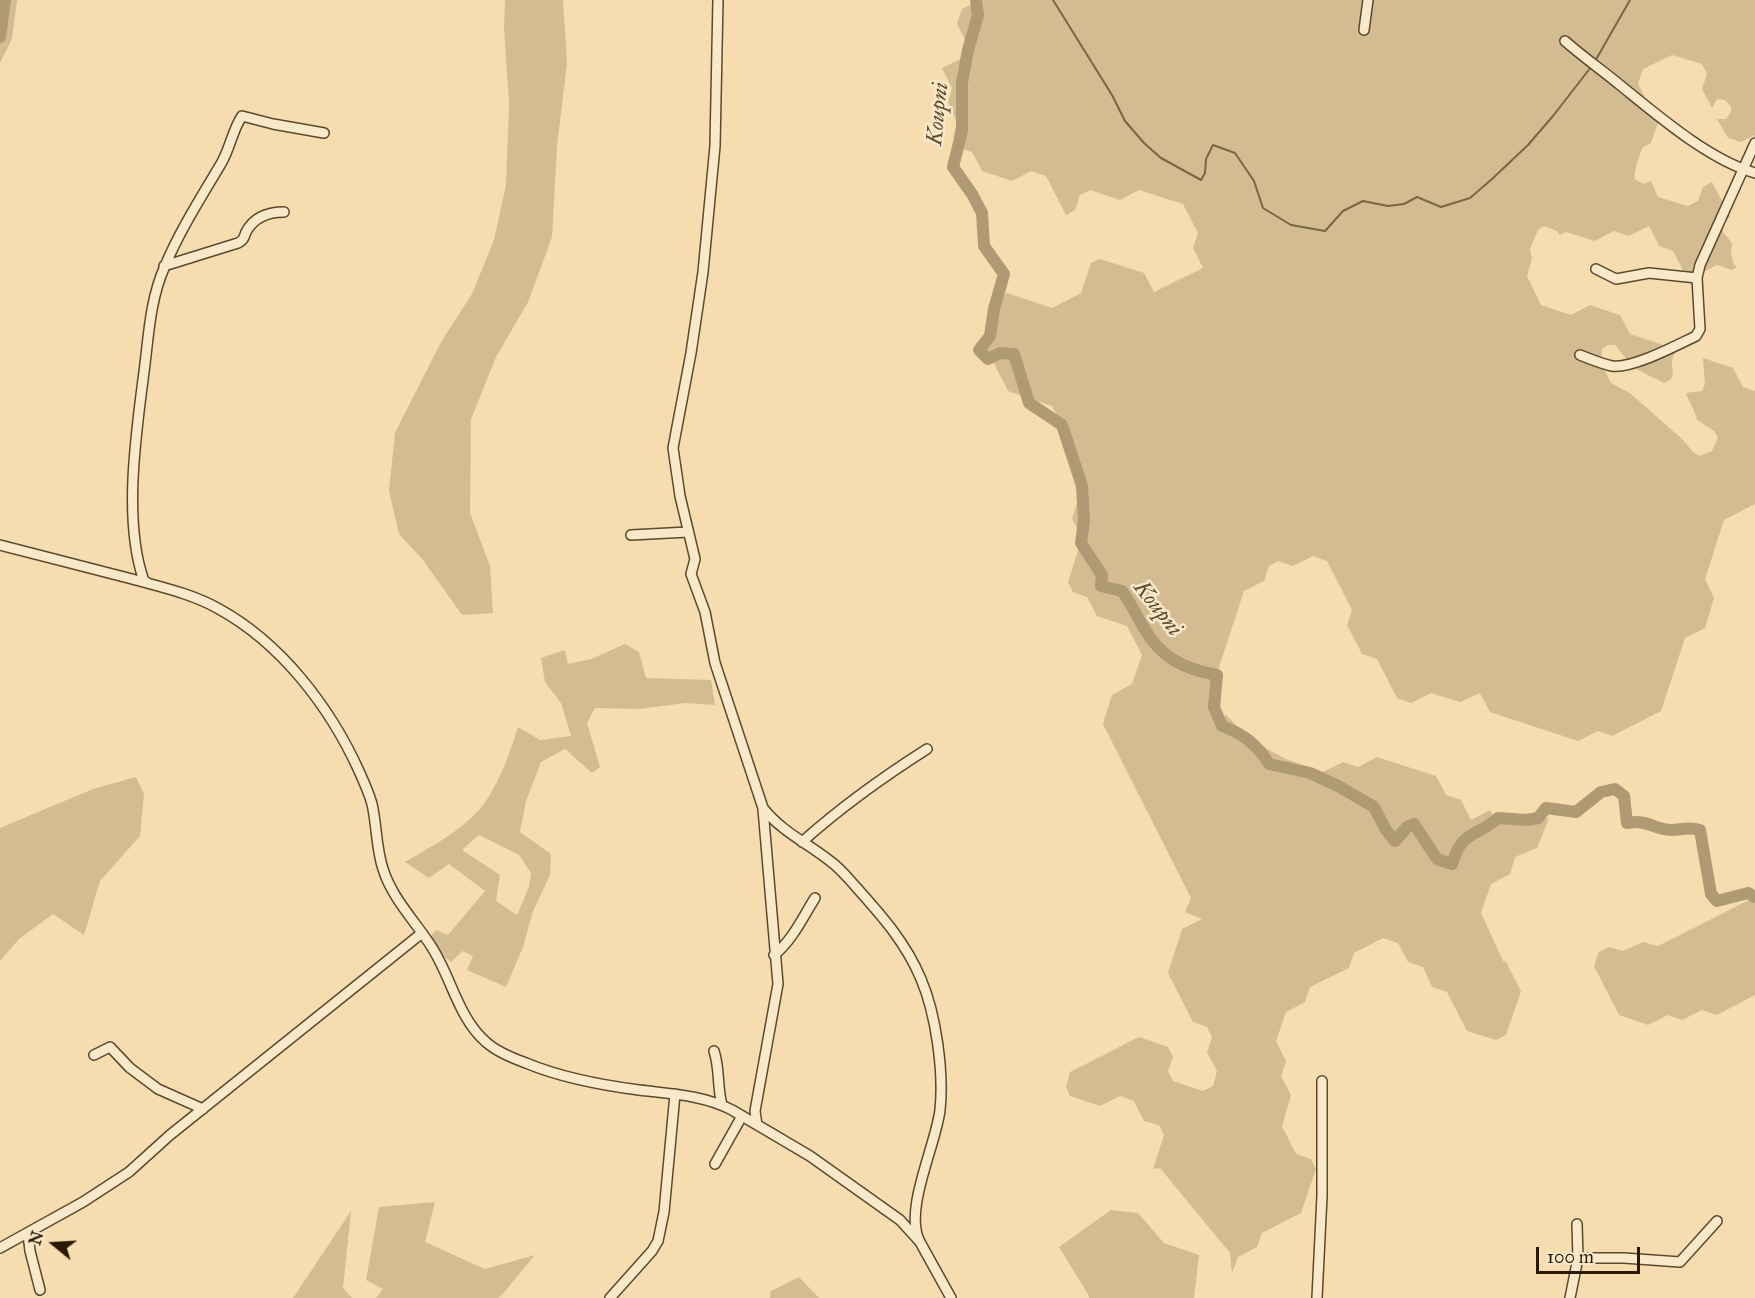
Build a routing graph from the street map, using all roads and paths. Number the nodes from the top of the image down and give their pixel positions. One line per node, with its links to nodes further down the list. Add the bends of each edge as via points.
1 (718, 0): 14 (street, via 715,146 703,273 673,448)
2 (1368, 0): 3 (street)
3 (1364, 30)
4 (1565, 42): 7 (street, via 1671,126)
5 (324, 133): 10 (street, via 242,116 227,152)
6 (1755, 143): 7 (street)
7 (1743, 169): 8 (street); 12 (street)
8 (1755, 173)
9 (284, 212): 10 (street, via 264,214 248,228 242,241)
10 (164, 266): 17 (street, via 148,330 133,503 133,531 142,575 144,581)
11 (1596, 269): 12 (street, via 1616,279 1649,273)
12 (1697, 278): 13 (street, via 1700,329 1696,336 1623,366)
13 (1580, 355)
14 (688, 532): 15 (street); 19 (street, via 695,559 691,574 705,612 715,663)
15 (631, 536)
16 (0, 545): 17 (street)
17 (153, 585): 22 (street, via 231,616 273,650 314,694 367,789 379,856 391,888)
18 (927, 749): 20 (street, via 864,791)
19 (763, 808): 20 (street); 23 (street)
20 (802, 842): 36 (street, via 833,863 882,916 900,938 922,981 937,1045 940,1108 915,1213 915,1233)
21 (815, 898): 23 (street)
22 (422, 933): 27 (street, via 477,1034 492,1048 561,1075); 29 (street)
23 (774, 955): 31 (street, via 778,984 755,1111)
24 (714, 1051): 28 (street)
25 (94, 1055): 29 (street, via 113,1049 158,1089)
26 (1322, 1081): 42 (street)
27 (675, 1094): 28 (street); 40 (street, via 658,1241)
28 (722, 1105): 30 (street)
29 (203, 1109): 35 (street, via 111,1185)
30 (742, 1116): 31 (street); 32 (street)
31 (757, 1125): 36 (street, via 888,1210)
32 (715, 1164)
33 (1717, 1221): 38 (street, via 1680,1262)
34 (1576, 1224): 38 (street)
35 (28, 1234): 37 (street); 39 (street)
36 (920, 1242): 41 (street)
37 (0, 1248)
38 (1578, 1258): 43 (street)
39 (40, 1290)
40 (610, 1298)
41 (951, 1298)
42 (1317, 1298)
43 (1570, 1298)

